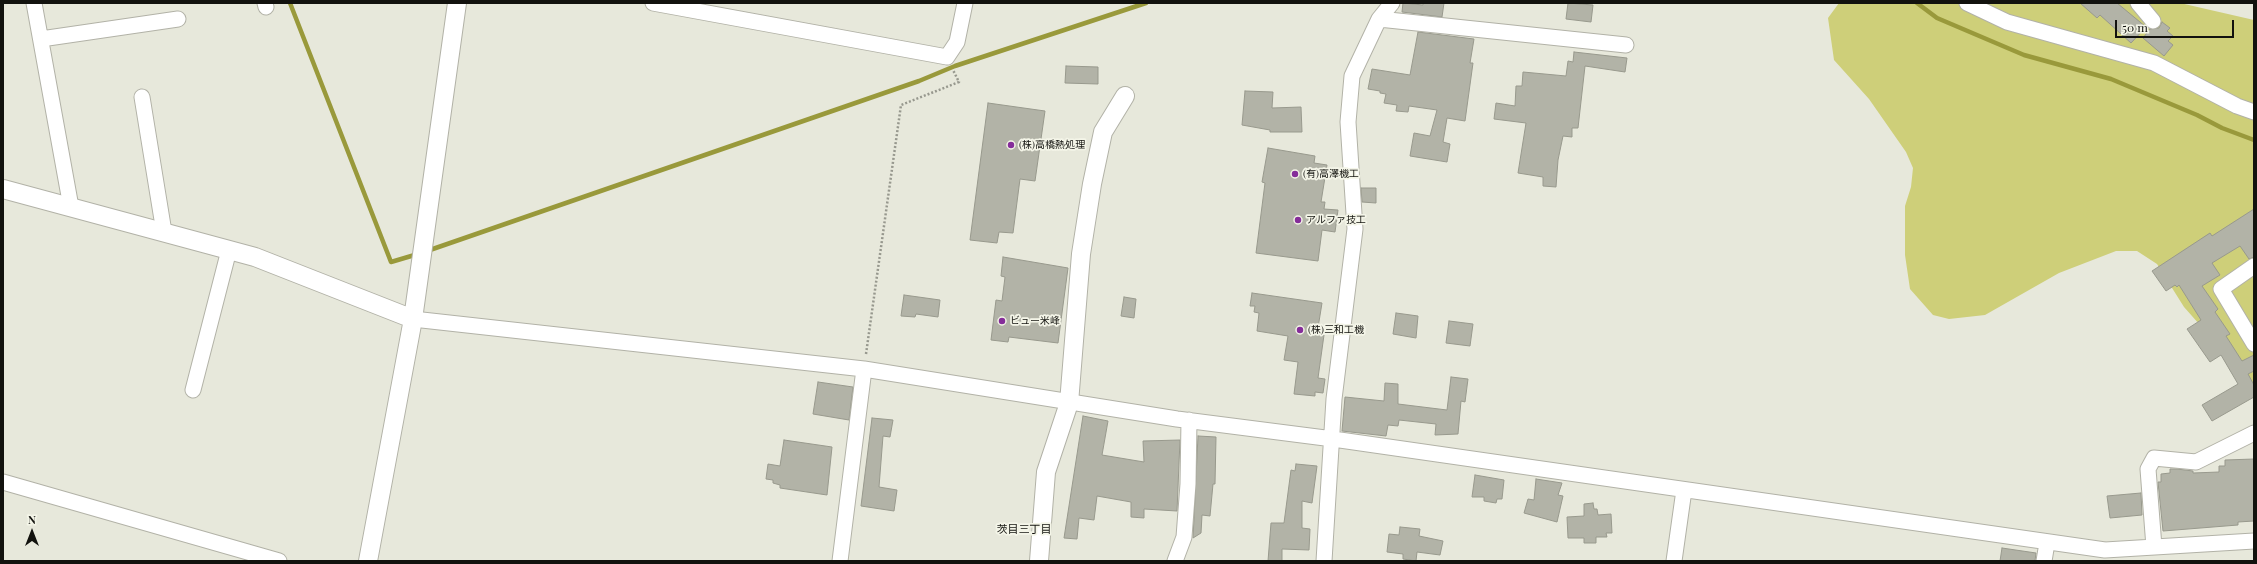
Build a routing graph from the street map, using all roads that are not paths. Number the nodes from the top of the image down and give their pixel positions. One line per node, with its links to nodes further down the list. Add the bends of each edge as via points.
1 (34, 3): 11 (street)
2 (457, 3): 21 (street)
3 (652, 3): 4 (street, via 947,57 957,42)
4 (965, 3)
5 (1392, 3): 9 (street)
6 (1967, 3): 15 (street, via 2007,22 2154,63 2237,106)
7 (2138, 3): 10 (street)
8 (178, 19): 11 (street)
9 (1378, 19): 12 (street); 28 (street, via 1352,76 1348,122 1355,229 1334,398)
10 (2153, 21)
11 (41, 39): 17 (street)
12 (1626, 46)
13 (1125, 96): 25 (street, via 1103,132 1092,184 1081,254)
14 (142, 97): 18 (street)
15 (2254, 112)
16 (3, 189): 17 (street)
17 (71, 207): 18 (street)
18 (164, 232): 19 (street)
19 (229, 250): 21 (street, via 255,256); 24 (street)
20 (2254, 266): 22 (street, via 2220,289)
21 (413, 319): 23 (street); 36 (street)
22 (2254, 344)
23 (864, 368): 25 (street); 37 (street)
24 (193, 390)
25 (1069, 403): 26 (street); 38 (street, via 1046,472)
26 (1189, 420): 28 (street); 39 (street, via 1184,537)
27 (2254, 434): 33 (street, via 2196,462 2154,458 2148,469)
28 (1333, 439): 30 (street); 40 (street)
29 (3, 482): 35 (street)
30 (1684, 490): 32 (street); 41 (street)
31 (2254, 541): 33 (street)
32 (2047, 543): 34 (street); 42 (street)
33 (2154, 547): 34 (street)
34 (2104, 556)
35 (279, 561)
36 (368, 561)
37 (840, 561)
38 (1039, 561)
39 (1175, 561)
40 (1324, 561)
41 (1674, 561)
42 (2044, 561)

